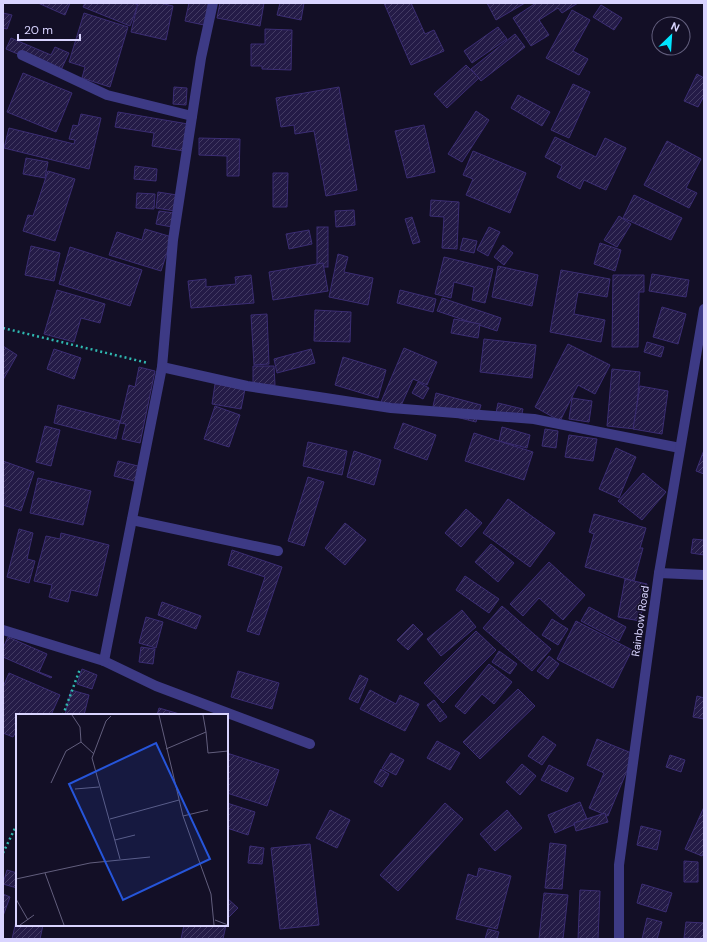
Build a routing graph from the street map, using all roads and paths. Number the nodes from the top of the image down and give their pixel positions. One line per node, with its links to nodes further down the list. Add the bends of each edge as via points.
1 (213, 3): 3 (street)
2 (22, 55): 3 (street, via 107,95)
3 (192, 116): 6 (street, via 172,240)
4 (704, 309): 7 (street, Rainbow Road)
5 (3, 328): 6 (path)
6 (162, 367): 7 (street, via 247,386 391,408 534,419); 8 (street)
7 (680, 448): 10 (street, Rainbow Road)
8 (132, 520): 9 (street); 14 (street)
9 (278, 551)
10 (659, 573): 11 (street); 19 (street, Rainbow Road, via 619,865)
11 (704, 575)
12 (3, 630): 13 (street)
13 (85, 655): 14 (street); 15 (path)
14 (104, 661): 16 (street, via 156,686)
15 (62, 714)
16 (310, 744)
17 (16, 826): 18 (path)
18 (3, 853)
19 (618, 939)

